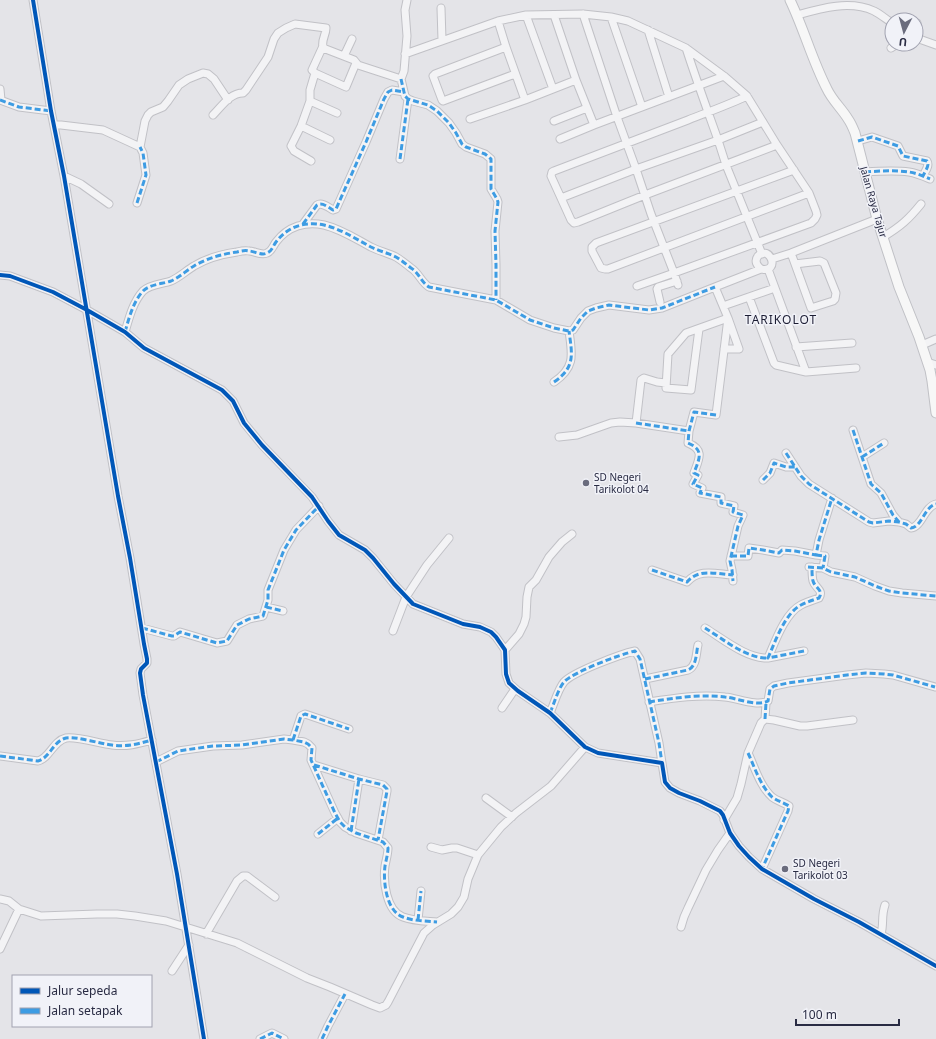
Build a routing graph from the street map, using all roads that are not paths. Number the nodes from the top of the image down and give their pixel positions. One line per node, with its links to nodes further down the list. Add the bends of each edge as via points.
1 (33, 0): 41 (street)
2 (407, 0): 20 (street)
3 (790, 0): 8 (main road, Jalan Raya Tajur)
4 (441, 8): 14 (street)
5 (583, 14): 7 (street); 9 (street); 45 (street)
6 (526, 15): 7 (street); 11 (street); 30 (street)
7 (554, 15): 27 (street)
8 (797, 15): 10 (street, via 828,6 852,4 864,6); 55 (main road, Jalan Raya Tajur, via 827,90 849,120)
9 (611, 17): 12 (street); 39 (street)
10 (884, 18)
11 (498, 21): 14 (street); 18 (street)
12 (648, 30): 19 (street); 33 (street)
13 (352, 39): 21 (street)
14 (442, 40): 20 (street)
15 (924, 41): 16 (street)
16 (936, 45)
17 (323, 46): 21 (street); 23 (street, via 312,70); 36 (street, via 326,28 295,24 286,28 274,39 268,57 246,90)
18 (506, 47): 24 (street); 24 (street, via 433,76 443,101)
19 (686, 48): 25 (street); 28 (street)
20 (405, 54): 26 (street)
21 (344, 56): 22 (street)
22 (356, 63): 23 (street, via 346,87); 26 (street)
23 (315, 73): 38 (street)
24 (515, 74): 37 (street)
25 (724, 76): 28 (street); 32 (street)
26 (402, 79): 31 (street)
27 (576, 80): 30 (street); 40 (street)
28 (698, 86): 33 (street); 42 (street)
29 (0, 88): 35 (street)
30 (553, 89): 37 (street)
31 (404, 92): 34 (street); 78 (street, via 388,92 336,208 333,210 322,204 316,205)
32 (747, 96): 42 (street); 48 (street)
33 (669, 97): 39 (street)
34 (408, 99): 59 (street); 93 (street, via 428,105 437,111 449,123 462,144 491,159 491,189 498,202 495,231)
35 (0, 100): 41 (street, via 19,107)
36 (228, 100): 44 (street); 58 (street, via 208,74 188,79 179,85 162,107 148,115)
37 (525, 100): 46 (street)
38 (310, 101): 43 (street); 51 (street)
39 (642, 107): 45 (street)
40 (587, 108): 47 (street); 50 (street)
41 (51, 111): 49 (street)
42 (708, 112): 54 (street); 56 (street)
43 (337, 113)
44 (213, 115)
45 (617, 117): 50 (street); 56 (street)
46 (470, 119)
47 (554, 121)
48 (763, 122): 54 (street); 57 (street)
49 (54, 125): 58 (street, via 103,130); 65 (street)
50 (594, 125): 52 (street)
51 (301, 126): 53 (street); 60 (street, via 291,146 294,151)
52 (560, 139)
53 (330, 140)
54 (718, 140): 61 (street); 62 (street)
55 (858, 141): 64 (main road, Jalan Raya Tajur); 66 (street, via 872,138 883,140 898,146 903,156 927,161 928,166)
56 (627, 144): 62 (street); 71 (street, via 552,172 551,176)
57 (777, 145): 61 (street); 63 (street)
58 (140, 148): 72 (street, via 146,175)
59 (400, 159)
60 (311, 161)
61 (726, 164): 68 (street); 70 (street)
62 (636, 169): 70 (street); 71 (street)
63 (794, 170): 68 (street); 69 (street)
64 (865, 172): 66 (street, via 908,172); 76 (main road, Jalan Raya Tajur)
65 (64, 176): 73 (street, via 81,184); 96 (street)
66 (923, 176): 67 (street)
67 (930, 179)
68 (737, 191): 75 (street); 77 (street)
69 (809, 192): 75 (street); 80 (street, via 817,215 811,223)
70 (645, 195): 71 (street, via 574,223); 77 (street)
71 (561, 198)
72 (137, 203)
73 (109, 204)
74 (921, 204): 79 (street, via 909,219)
75 (747, 216): 80 (street); 81 (street)
76 (877, 219): 79 (main road, Jalan Raya Tajur); 82 (street)
77 (655, 221): 81 (street); 81 (street, via 596,243 592,251 601,268 608,269)
78 (303, 224): 93 (street, via 334,228 395,257 413,269 429,287); 100 (street, via 279,238 267,253 245,250 212,258 171,281 146,288 135,302)
79 (883, 237): 103 (main road, Jalan Raya Tajur)
80 (758, 242): 83 (street); 87 (street)
81 (665, 247): 87 (street)
82 (791, 253): 84 (street); 85 (street)
83 (762, 254): 84 (street, via 768,254); 86 (street, via 756,261 757,266)
84 (772, 259): 86 (street, via 772,264)
85 (795, 264): 85 (street, via 820,261 824,263 836,293 835,299 811,308)
86 (765, 269): 90 (street); 91 (street)
87 (674, 273): 89 (street); 94 (street, via 677,283 657,289)
88 (0, 275): 96 (street, via 10,276 53,292)
89 (637, 286)
90 (715, 287): 95 (street); 99 (street, via 662,308 649,310 610,305 596,308 588,311 580,318 574,330)
91 (774, 288): 92 (street); 104 (street)
92 (749, 297): 95 (street); 108 (street, via 774,363)
93 (496, 300): 99 (street, via 530,320)
94 (660, 302)
95 (723, 306): 97 (street)
96 (87, 310): 100 (street); 135 (street)
97 (728, 318): 98 (street); 105 (street); 105 (street, via 739,349)
98 (699, 329): 110 (street, via 686,333 668,354); 110 (street, via 691,390 666,388)
99 (569, 331): 109 (street, via 572,348 569,366 562,377)
100 (125, 332): 123 (street, via 144,348 213,384 228,395 244,423 262,445)
101 (936, 339): 103 (street)
102 (852, 343): 104 (street)
103 (922, 345): 106 (main road, Jalan Raya Tajur)
104 (796, 347): 108 (street)
105 (724, 349): 114 (street, via 716,415 694,412)
106 (932, 364): 111 (main road, Jalan Raya Tajur)
107 (856, 368): 108 (street)
108 (806, 372)
109 (554, 382)
110 (666, 382): 112 (street, via 644,378 641,380)
111 (936, 413)
112 (636, 423): 114 (street); 115 (street, via 620,422 578,435)
113 (853, 430): 118 (street)
114 (689, 431): 128 (street, via 688,443 696,447 699,453 694,473 698,475 693,484 702,488 700,493 721,497 721,503 734,506 733,512 743,515)
115 (559, 437)
116 (884, 443): 118 (street)
117 (786, 453): 119 (street)
118 (862, 457): 124 (street, via 871,484 881,493)
119 (795, 467): 120 (street, via 774,463 770,473); 121 (street, via 809,484)
120 (763, 480)
121 (832, 498): 124 (street, via 873,524); 127 (street)
122 (936, 504): 124 (street, via 929,508 914,528)
123 (319, 506): 132 (street, via 340,535 365,550); 133 (street, via 296,530 284,550 268,590)
124 (899, 522)
125 (572, 534): 139 (street, via 549,557 529,587 524,624 520,634)
126 (449, 538): 132 (street, via 427,564)
127 (816, 555): 128 (street, via 748,548 748,556); 129 (street, via 825,556)
128 (731, 556): 130 (street, via 733,578 705,573 696,574 687,582)
129 (823, 568): 131 (street, via 889,590); 141 (street, via 810,567 814,585 821,596 801,605 791,614)
130 (652, 570)
131 (936, 596)
132 (406, 597): 137 (street); 139 (street, via 422,608 486,630 496,637)
133 (266, 607): 134 (street); 135 (street, via 263,616 237,625 227,641 217,643 182,632 172,636)
134 (283, 611)
135 (142, 628): 152 (street, via 147,663 140,674)
136 (704, 628): 141 (street, via 745,653 758,658)
137 (393, 631)
138 (698, 645): 142 (street, via 692,669)
139 (505, 650): 144 (street, via 506,674 509,683)
140 (804, 651): 141 (street)
141 (768, 658)
142 (644, 679): 145 (street); 148 (street, via 638,656 635,651 629,653 571,676 564,682)
143 (935, 687): 146 (street, via 884,674 860,674 774,686 770,689)
144 (515, 689): 147 (street); 148 (street)
145 (650, 702): 146 (street, via 705,695); 158 (street)
146 (766, 703): 149 (street)
147 (502, 708)
148 (550, 713): 154 (street)
149 (766, 719): 150 (street, via 800,726); 155 (street, via 761,723)
150 (853, 720)
151 (349, 730): 153 (street, via 304,714)
152 (152, 740): 156 (street, via 125,746 66,738 59,741 42,760); 157 (street)
153 (293, 740): 157 (street, via 188,749); 159 (street, via 310,746)
154 (585, 747): 158 (street, via 598,753); 162 (street, via 550,786)
155 (748, 753): 164 (street, via 737,798); 171 (street, via 767,791 773,798 788,806)
156 (0, 756)
157 (156, 762): 180 (street)
158 (662, 763): 164 (street, via 665,782 670,788 720,811)
159 (314, 765): 160 (street); 163 (street)
160 (359, 779): 165 (street); 168 (street, via 383,785 387,789)
161 (486, 798): 162 (street)
162 (512, 817): 170 (street)
163 (338, 818): 165 (street); 167 (street)
164 (724, 820): 166 (street)
165 (351, 830): 168 (street)
166 (730, 833): 171 (street, via 743,851); 179 (street, via 706,870)
167 (318, 834)
168 (378, 840): 177 (street, via 384,842 388,848 385,867 388,901 402,917)
169 (431, 848): 170 (street, via 457,848)
170 (478, 855): 178 (street, via 464,897 451,914)
171 (762, 869): 182 (street)
172 (420, 891): 177 (street)
173 (275, 897): 181 (street, via 247,876 243,876 237,881)
174 (0, 899): 176 (street, via 9,901)
175 (885, 905): 182 (street)
176 (19, 908): 180 (street, via 41,916 135,916 166,921); 184 (street)
177 (418, 920): 178 (street)
178 (437, 922): 187 (street, via 424,932 386,1005 380,1008)
179 (681, 927)
180 (186, 928): 181 (street); 183 (street)
181 (206, 934): 187 (street, via 237,943)
182 (881, 934): 185 (street)
183 (189, 945): 186 (street); 188 (street)
184 (0, 949)
185 (936, 966)
186 (172, 971)
187 (345, 994): 191 (street)
188 (204, 1039)
189 (260, 1039): 190 (street, via 272,1034)
190 (284, 1039)
191 (322, 1039)

